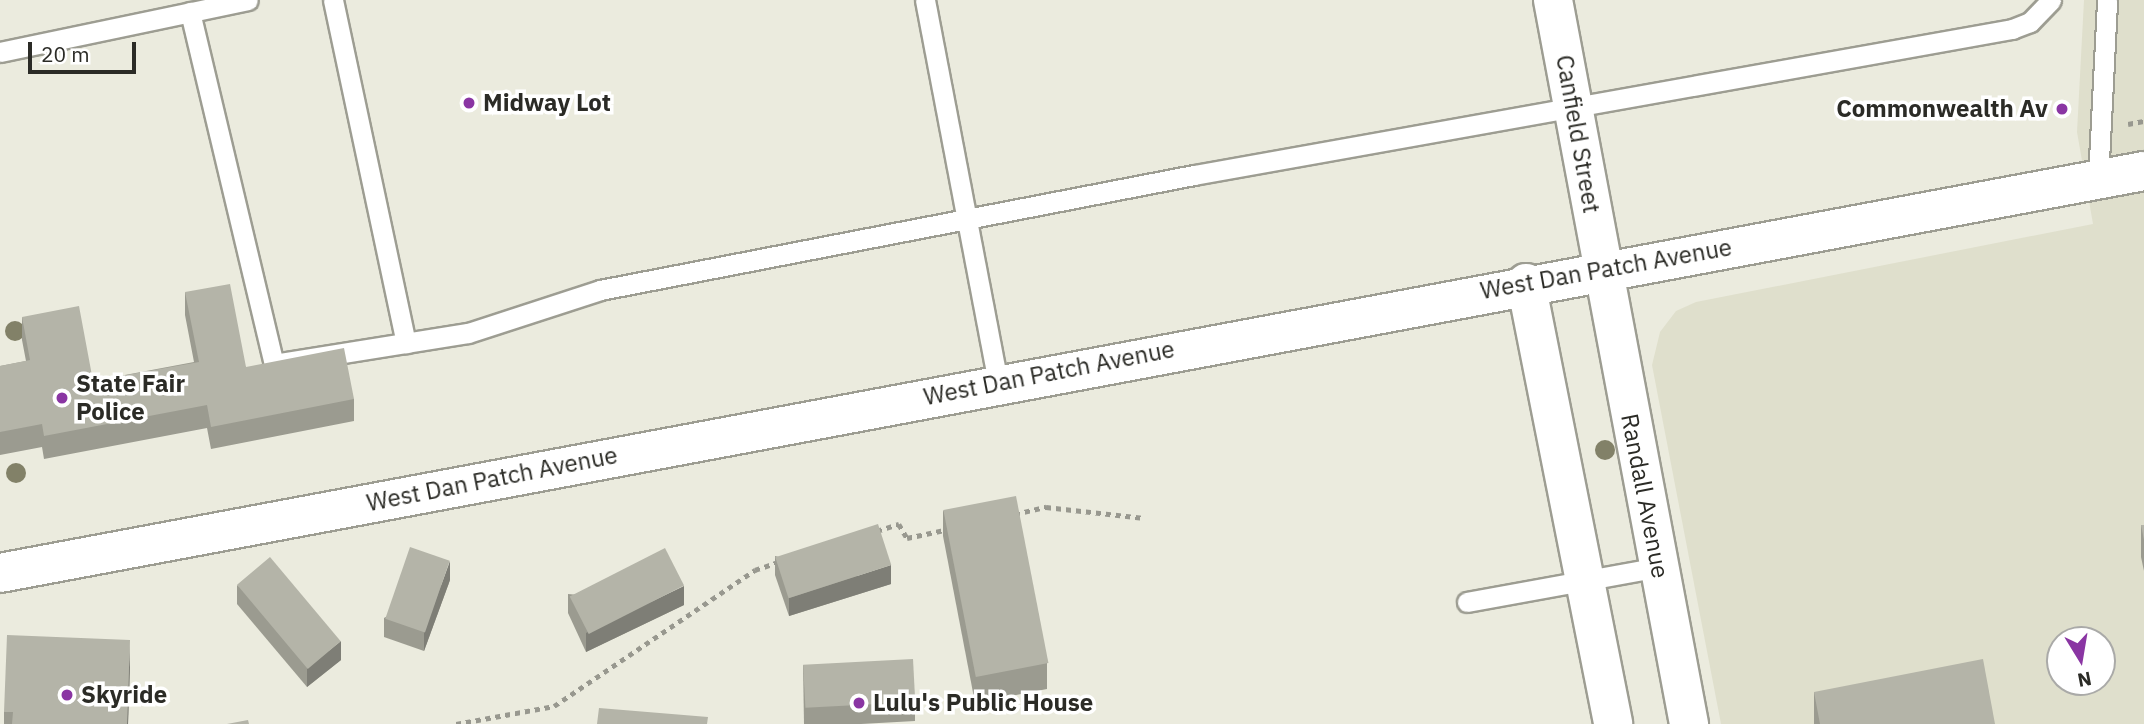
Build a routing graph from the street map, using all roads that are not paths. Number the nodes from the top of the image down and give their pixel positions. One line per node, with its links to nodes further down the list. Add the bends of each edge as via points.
1 (248, 0): 7 (lane)
2 (333, 0): 15 (lane)
3 (925, 0): 12 (lane)
4 (1553, 0): 9 (street, Canfield Street)
5 (2051, 0): 9 (lane, via 2030,23 2012,29)
6 (2107, 0): 11 (lane)
7 (190, 12): 8 (lane); 15 (lane, via 274,364)
8 (0, 52)
9 (1572, 104): 12 (lane); 13 (street, Canfield Street)
10 (2144, 171): 11 (street, West Dan Patch Avenue)
11 (2098, 180): 13 (street, West Dan Patch Avenue)
12 (968, 219): 15 (lane, via 600,290 468,333); 16 (lane)
13 (1601, 269): 14 (street, West Dan Patch Avenue); 17 (street, Randall Avenue)
14 (1526, 283): 16 (street, West Dan Patch Avenue); 19 (street)
15 (406, 343)
16 (998, 383): 18 (street, West Dan Patch Avenue)
17 (1658, 567): 19 (lane); 22 (street, Randall Avenue)
18 (0, 573)
19 (1585, 581): 20 (lane); 21 (street)
20 (1467, 602)
21 (1613, 724)
22 (1689, 724)

